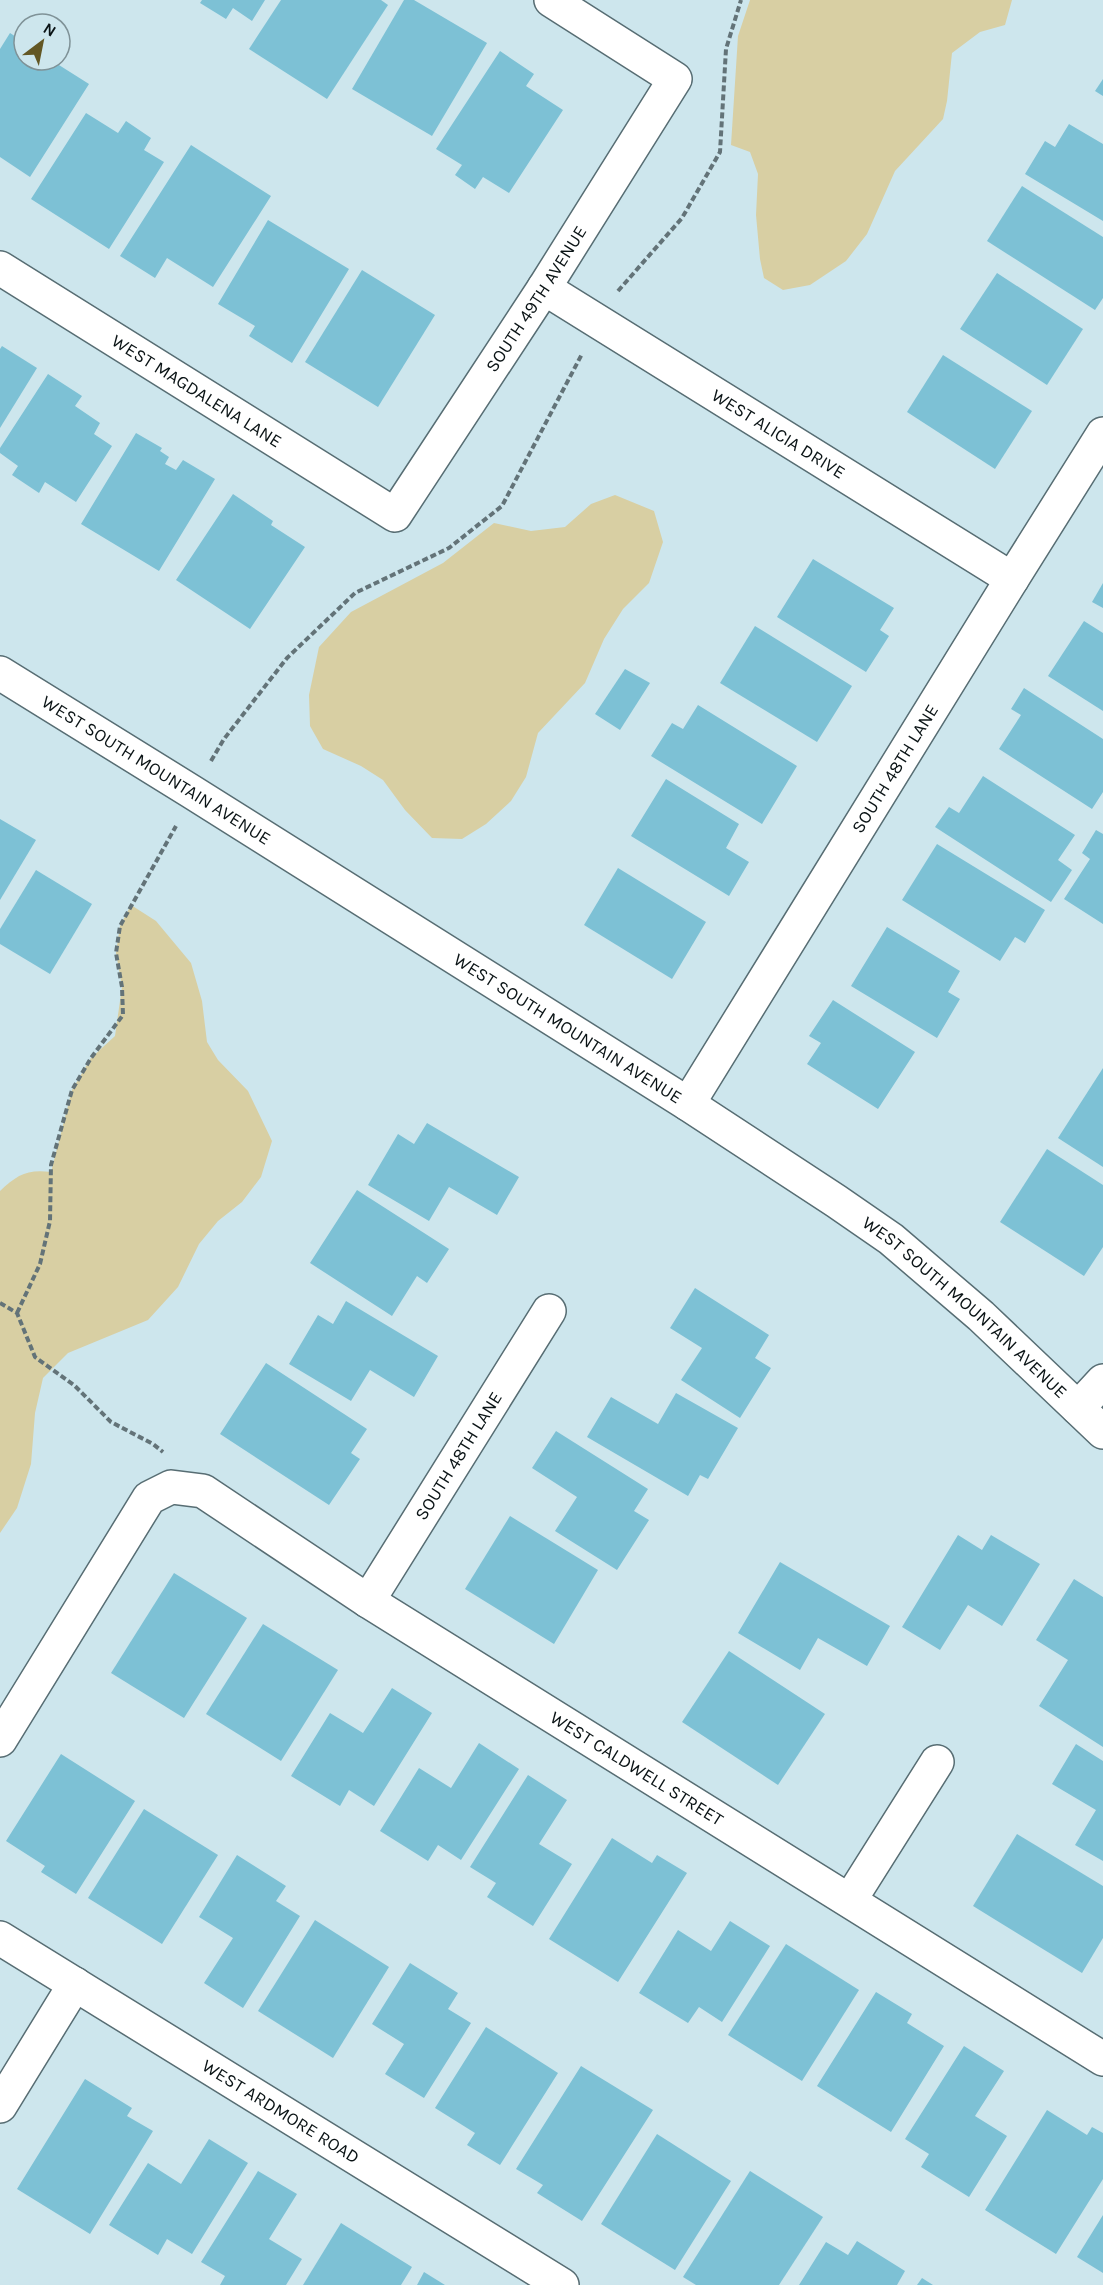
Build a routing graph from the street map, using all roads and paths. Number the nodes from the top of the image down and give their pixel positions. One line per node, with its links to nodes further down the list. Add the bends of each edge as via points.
1 (551, 0): 5 (street, SOUTH 49TH AVENUE, via 675,79)
2 (741, 0): 4 (path, via 726,49 720,152 682,218)
3 (0, 268): 7 (street, WEST MAGDALENA LANE)
4 (628, 279)
5 (544, 288): 7 (street, SOUTH 49TH AVENUE); 8 (street, WEST ALICIA DRIVE)
6 (1103, 434): 8 (street, SOUTH 48TH LANE)
7 (395, 515)
8 (1012, 579): 11 (street, SOUTH 48TH LANE)
9 (0, 673): 10 (street, WEST SOUTH MOUNTAIN AVENUE)
10 (192, 792): 11 (street, WEST SOUTH MOUNTAIN AVENUE); 14 (path, via 120,926 116,952 123,987 123,1015 72,1090 51,1165 50,1221 40,1264)
11 (688, 1104): 16 (street, WEST SOUTH MOUNTAIN AVENUE, via 891,1239)
12 (0, 1303): 14 (path)
13 (549, 1311): 19 (street, SOUTH 48TH LANE)
14 (17, 1313): 18 (path, via 35,1357 74,1386 111,1422 171,1458)
15 (1103, 1382): 16 (street)
16 (1078, 1407): 17 (street, WEST SOUTH MOUNTAIN AVENUE)
17 (1103, 1432)
18 (171, 1487): 19 (street, WEST CALDWELL STREET, via 203,1491); 20 (street, via 149,1497)
19 (368, 1601): 22 (street, WEST CALDWELL STREET)
20 (0, 1740)
21 (937, 1762): 22 (street)
22 (850, 1900): 25 (street, WEST CALDWELL STREET)
23 (0, 1938): 24 (street, WEST ARDMORE ROAD)
24 (75, 1984): 26 (street); 27 (street, WEST ARDMORE ROAD)
25 (1103, 2059)
26 (0, 2106)
27 (562, 2285)

